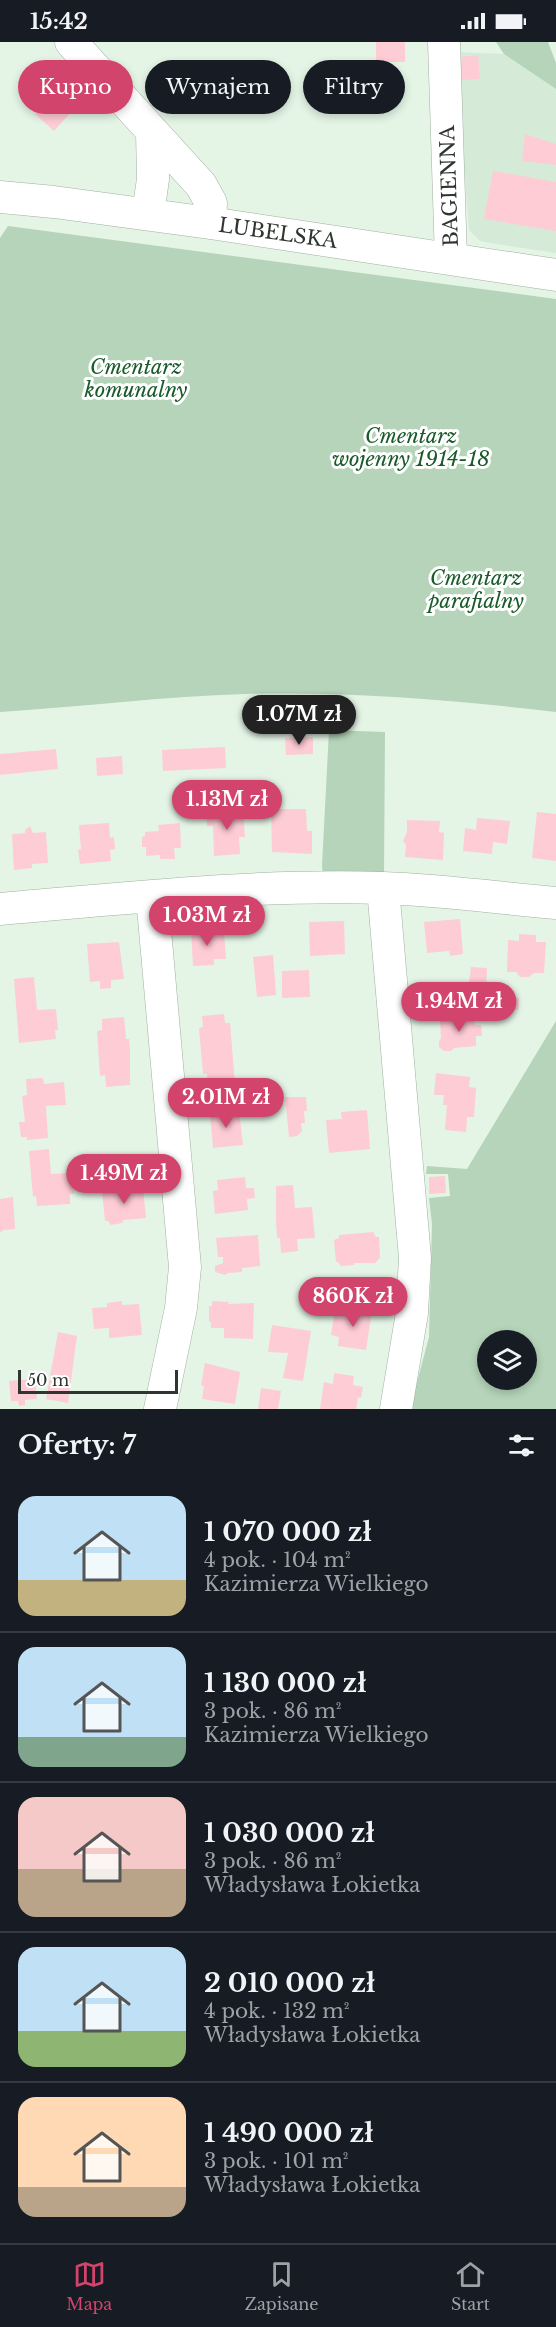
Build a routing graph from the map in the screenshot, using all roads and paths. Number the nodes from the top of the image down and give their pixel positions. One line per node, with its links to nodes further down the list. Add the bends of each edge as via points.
1 (71, 42): 3 (street)
2 (444, 42): 7 (street, BAGIENNA)
3 (152, 132): 5 (street, via 153,179); 6 (street, via 207,193 211,202)
4 (0, 197): 5 (street, LUBELSKA)
5 (148, 214): 6 (street, LUBELSKA)
6 (210, 223): 7 (street, LUBELSKA)
7 (451, 259): 8 (street, LUBELSKA)
8 (556, 275)
9 (383, 888): 10 (street); 11 (street); 14 (street, via 415,1258 412,1313)
10 (152, 896): 12 (street); 13 (street, via 185,1267 181,1308)
11 (556, 903)
12 (0, 909)
13 (160, 1409)
14 (396, 1409)

